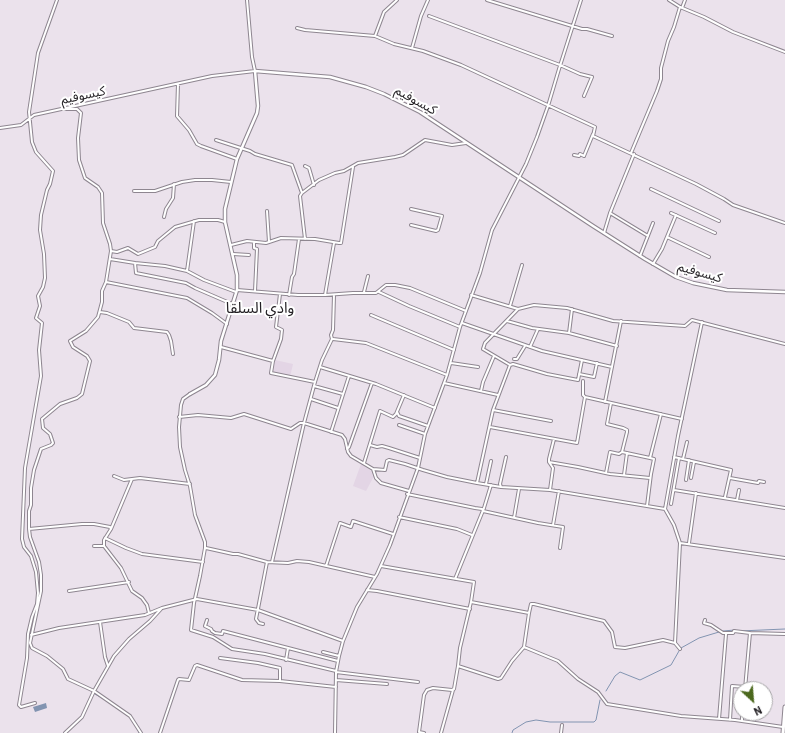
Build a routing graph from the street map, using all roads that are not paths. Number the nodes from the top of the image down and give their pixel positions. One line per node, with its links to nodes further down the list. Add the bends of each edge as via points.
1 (57, 0): 23 (street, via 38,53)
2 (247, 0): 18 (street)
3 (397, 0): 13 (street, via 384,12)
4 (428, 0): 15 (street)
5 (487, 0): 11 (street)
6 (581, 0): 11 (street)
7 (669, 0): 9 (street)
8 (685, 0): 9 (street)
9 (681, 8): 16 (street, via 732,32); 29 (street, via 668,41 657,92)
10 (429, 16): 17 (street)
11 (573, 26): 14 (street); 17 (street)
12 (297, 28): 13 (street)
13 (375, 36): 15 (street)
14 (612, 36)
15 (412, 48): 21 (street, via 461,65)
16 (785, 52)
17 (560, 65): 20 (street, via 592,77); 21 (street)
18 (255, 71): 19 (street, كيسوفيم, via 224,74); 27 (street, كيسوفيم, via 321,76 366,87 404,103); 28 (street, via 257,113)
19 (178, 84): 22 (street, كيسوفيم); 32 (street, via 177,116 197,144)
20 (584, 96)
21 (548, 106): 25 (street, via 595,127); 35 (street, via 530,154)
22 (64, 109): 23 (street, كيسوفيم); 64 (street, via 77,109 81,113 79,160 85,178 102,193 103,223)
23 (29, 118): 24 (street, كيسوفيم, via 21,124); 261 (street, via 36,152 53,171 41,215 40,230 45,278 38,296 40,306 36,318 42,323 39,350 41,376 24,468 22,539 36,572 38,593 28,634 20,705 21,707)
24 (0, 128)
25 (594, 131): 29 (street, via 593,136); 31 (street, via 584,156)
26 (216, 140): 28 (street)
27 (466, 143): 34 (street, via 452,145 425,140 399,156); 35 (street, كيسوفيم)
28 (242, 149): 32 (street); 41 (street, via 292,165)
29 (631, 153): 30 (street)
30 (634, 154): 44 (street); 51 (street, via 733,205)
31 (574, 155)
32 (237, 159): 36 (street)
33 (305, 166): 38 (street, via 310,168)
34 (353, 166): 38 (street, via 325,177); 62 (street, via 342,242)
35 (518, 177): 54 (street, كيسوفيم); 85 (street, via 492,230)
36 (231, 182): 37 (street, via 198,180); 50 (street)
37 (174, 184): 40 (street, via 155,191); 47 (street, via 173,198)
38 (314, 185): 41 (street)
39 (651, 189): 49 (street)
40 (134, 191)
41 (302, 193): 59 (street, via 300,199)
42 (411, 209): 53 (street, via 442,216 436,231)
43 (267, 211): 61 (street)
44 (610, 213): 54 (street); 56 (street)
45 (671, 213): 46 (street)
46 (676, 215): 55 (street); 57 (street)
47 (164, 217)
48 (194, 221): 50 (street, via 209,219); 64 (street, via 175,227 158,240 155,247 138,254 128,248 117,252); 73 (street)
49 (719, 221)
50 (225, 222): 63 (street)
51 (785, 222)
52 (653, 223): 56 (street)
53 (411, 225)
54 (604, 233): 67 (street, كيسوفيم)
55 (715, 233)
56 (648, 236): 67 (street)
57 (667, 237): 68 (street); 71 (street)
58 (299, 239): 59 (street); 61 (street, via 280,238); 83 (street)
59 (305, 239): 62 (street)
60 (254, 242): 61 (street); 63 (street); 77 (street)
61 (269, 242)
62 (334, 243): 84 (street)
63 (231, 245): 65 (street)
64 (111, 251): 69 (street)
65 (233, 254): 66 (street); 76 (street, via 238,279)
66 (249, 255)
67 (640, 256): 71 (street, كيسوفيم)
68 (709, 256)
69 (110, 259): 70 (street); 75 (street)
70 (135, 263): 73 (street); 86 (street, via 136,273 186,283)
71 (654, 264): 80 (street, كيسوفيم, via 676,277 707,286 727,290)
72 (522, 265): 87 (street)
73 (187, 271): 76 (street)
74 (368, 276): 78 (street)
75 (106, 282): 91 (street, via 102,290); 97 (street, via 187,298)
76 (236, 291): 77 (street); 86 (street)
77 (255, 292): 81 (street)
78 (364, 292): 79 (street); 82 (street)
79 (379, 292): 90 (street, via 386,285 404,286); 98 (street)
80 (785, 292)
81 (280, 294): 83 (street); 113 (street, via 276,327 282,330)
82 (334, 294): 84 (street); 102 (street)
83 (289, 295): 84 (street)
84 (325, 295)
85 (472, 296): 87 (street); 90 (street)
86 (232, 304): 97 (street)
87 (510, 306): 88 (street)
88 (518, 309): 89 (street, via 534,305); 93 (street)
89 (572, 309): 94 (street); 100 (street)
90 (466, 311): 96 (street)
91 (100, 312): 109 (street, via 129,322 134,328 167,332 170,335); 202 (street, via 86,331 70,341 73,347 90,360 82,394 60,404 42,419 42,428 50,434 53,443 41,450 34,470)
92 (371, 315): 108 (street)
93 (507, 321): 99 (street); 101 (street)
94 (621, 321): 95 (street, via 685,326 692,320); 105 (street)
95 (702, 322): 103 (street); 143 (street)
96 (462, 323): 98 (street); 101 (street)
97 (227, 324): 106 (street)
98 (460, 327): 108 (street)
99 (538, 329): 100 (street); 107 (street)
100 (569, 333): 105 (street)
101 (493, 334): 104 (street); 110 (street, via 483,349)
102 (332, 339): 117 (street); 121 (street, via 366,343)
103 (785, 344)
104 (525, 346): 107 (street); 111 (street, via 517,359)
105 (617, 346): 119 (street)
106 (221, 347): 113 (street); 129 (street, via 214,378)
107 (530, 348): 112 (street)
108 (454, 350): 114 (street)
109 (173, 354)
110 (494, 356): 116 (street); 128 (street)
111 (514, 359)
112 (582, 360): 115 (street); 120 (street)
113 (273, 361): 124 (street, via 271,373)
114 (451, 363): 118 (street); 121 (street)
115 (597, 363): 119 (street); 120 (street, via 594,378)
116 (510, 364): 120 (street, via 578,380); 132 (street)
117 (320, 367): 122 (street); 124 (street)
118 (478, 367)
119 (612, 367): 135 (street)
120 (579, 374)
121 (447, 375): 126 (street)
122 (349, 376): 125 (street); 130 (street)
123 (583, 381): 133 (street)
124 (315, 382): 127 (street)
125 (372, 383): 131 (street); 154 (street)
126 (444, 383): 128 (street); 138 (street)
127 (314, 386): 130 (street); 134 (street)
128 (481, 391): 132 (street)
129 (190, 394): 142 (street, via 182,401)
130 (343, 394): 137 (street)
131 (404, 395): 138 (street); 140 (street)
132 (498, 395): 139 (street)
133 (585, 397): 135 (street); 151 (street, via 578,443)
134 (311, 399): 137 (street); 145 (street)
135 (605, 402): 136 (street)
136 (611, 403): 141 (street); 155 (street, via 607,424 627,430)
137 (338, 408): 149 (street)
138 (435, 408): 147 (street)
139 (493, 410): 144 (street); 148 (street)
140 (396, 412): 147 (street, via 400,416); 153 (street, via 392,417 380,411)
141 (661, 414): 143 (street); 160 (street)
142 (179, 417): 145 (street, via 198,415 231,418 244,414 292,429); 180 (street, via 181,455)
143 (682, 418): 158 (street)
144 (551, 421)
145 (304, 423): 149 (street); 216 (street)
146 (399, 425): 150 (street)
147 (428, 426): 150 (street)
148 (490, 427): 151 (street); 179 (street)
149 (331, 432): 154 (street, via 344,437)
150 (425, 434): 159 (street)
151 (554, 439): 166 (street)
152 (687, 442): 162 (street)
153 (370, 445): 159 (street); 165 (street)
154 (347, 449): 165 (street, via 351,456)
155 (622, 452): 156 (street); 170 (street, via 610,452)
156 (627, 453): 160 (street); 171 (street)
157 (506, 456): 183 (street)
158 (674, 457): 161 (street); 197 (street)
159 (420, 458): 168 (street)
160 (650, 458): 173 (street, via 654,459)
161 (679, 458): 162 (street); 186 (street)
162 (683, 458): 163 (street)
163 (689, 460): 167 (street); 177 (street)
164 (491, 461): 181 (street)
165 (364, 462): 169 (street)
166 (549, 462): 170 (street); 185 (street, via 553,468)
167 (694, 462): 174 (street); 175 (street, via 731,470)
168 (418, 468): 169 (street, via 389,460 385,470); 179 (street); 188 (street)
169 (373, 469): 188 (street, via 380,483)
170 (606, 473): 171 (street)
171 (624, 475): 173 (street)
172 (114, 476): 176 (street, via 124,480)
173 (650, 478): 195 (street)
174 (691, 478)
175 (730, 478): 178 (street); 192 (street)
176 (132, 479): 180 (street); 203 (street)
177 (686, 480)
178 (764, 482)
179 (478, 483): 181 (street)
180 (190, 484): 211 (street, via 195,515)
181 (486, 484): 182 (street)
182 (492, 486): 183 (street); 198 (street)
183 (501, 487): 184 (street)
184 (519, 489): 185 (street); 200 (street)
185 (550, 490): 189 (street)
186 (674, 490): 190 (street); 194 (street)
187 (739, 490): 193 (street)
188 (409, 491): 191 (street)
189 (559, 491): 195 (street); 201 (street)
190 (696, 493): 192 (street); 208 (street)
191 (407, 494): 198 (street); 199 (street)
192 (725, 498): 193 (street)
193 (737, 500): 196 (street)
194 (671, 504)
195 (647, 506): 197 (street)
196 (785, 508)
197 (665, 509): 207 (street)
198 (482, 511): 200 (street); 205 (street)
199 (399, 517): 204 (street); 205 (street, via 457,529)
200 (514, 518): 201 (street)
201 (553, 525): 212 (street, via 563,526)
202 (29, 529): 203 (street, via 88,524 108,526); 238 (street, via 41,575 41,591)
203 (111, 529): 206 (street)
204 (393, 534): 217 (street, via 353,521 351,527 340,523); 218 (street)
205 (472, 535): 220 (street)
206 (105, 538): 210 (street); 214 (street, via 142,554)
207 (680, 543): 208 (street); 240 (street)
208 (689, 544): 213 (street)
209 (94, 546): 210 (street)
210 (104, 546): 221 (street)
211 (205, 548): 214 (street); 215 (street)
212 (560, 548)
213 (785, 557)
214 (203, 562): 224 (street)
215 (267, 562): 216 (street); 228 (street)
216 (272, 562): 217 (street, via 297,561)
217 (326, 566): 219 (street)
218 (381, 566): 219 (street); 220 (street)
219 (375, 577): 222 (street)
220 (455, 579): 225 (street, via 474,582)
221 (128, 582): 223 (street); 229 (street, via 132,591 147,605)
222 (367, 590): 227 (street); 239 (street)
223 (69, 591)
224 (194, 600): 226 (street); 228 (street); 247 (street, via 191,631 213,637 232,649)
225 (471, 602): 227 (street); 230 (street)
226 (162, 608): 229 (street); 249 (street, via 129,639)
227 (470, 609): 250 (street)
228 (258, 610): 234 (street, via 256,619); 239 (street)
229 (149, 613): 233 (street)
230 (529, 613): 240 (street, via 531,604 534,604 604,621 612,632 615,647 625,648 663,640); 241 (street)
231 (206, 620): 242 (street, via 206,626 212,631 222,634 223,631)
232 (705, 620): 236 (street, via 704,623)
233 (100, 622): 238 (street); 249 (street)
234 (263, 624)
235 (750, 633): 236 (street); 237 (street); 254 (street)
236 (726, 634): 263 (street)
237 (785, 634)
238 (31, 635): 260 (street, via 32,648 63,669 68,679)
239 (343, 641): 245 (street)
240 (675, 643): 243 (street)
241 (524, 647): 250 (street, via 498,679); 263 (street, via 558,661 598,692 606,704 681,716)
242 (288, 648): 247 (street); 248 (street)
243 (680, 649)
244 (323, 652): 245 (street)
245 (338, 656): 248 (street)
246 (220, 658): 253 (street, via 280,668)
247 (286, 660): 251 (street)
248 (338, 661): 251 (street)
249 (108, 666): 260 (street)
250 (458, 666): 259 (street)
251 (336, 672): 252 (street); 255 (street)
252 (336, 680): 256 (street); 258 (street)
253 (280, 681): 258 (street); 271 (street, via 242,680 194,666 189,680 178,680)
254 (746, 681)
255 (418, 682)
256 (388, 684)
257 (733, 686): 264 (street)
258 (336, 688): 272 (street)
259 (454, 689): 273 (street, via 430,688 424,695 419,732); 274 (street)
260 (94, 691): 269 (street, via 82,717); 270 (street, via 130,716)
261 (35, 703)
262 (785, 707): 268 (main road)
263 (719, 719): 264 (street)
264 (730, 720): 265 (street)
265 (733, 720)
266 (742, 721): 268 (street)
267 (562, 725): 275 (street)
268 (783, 727): 276 (main road)
269 (65, 733)
270 (141, 733)
271 (160, 733)
272 (335, 733)
273 (424, 733)
274 (441, 733)
275 (561, 733)
276 (783, 733)

